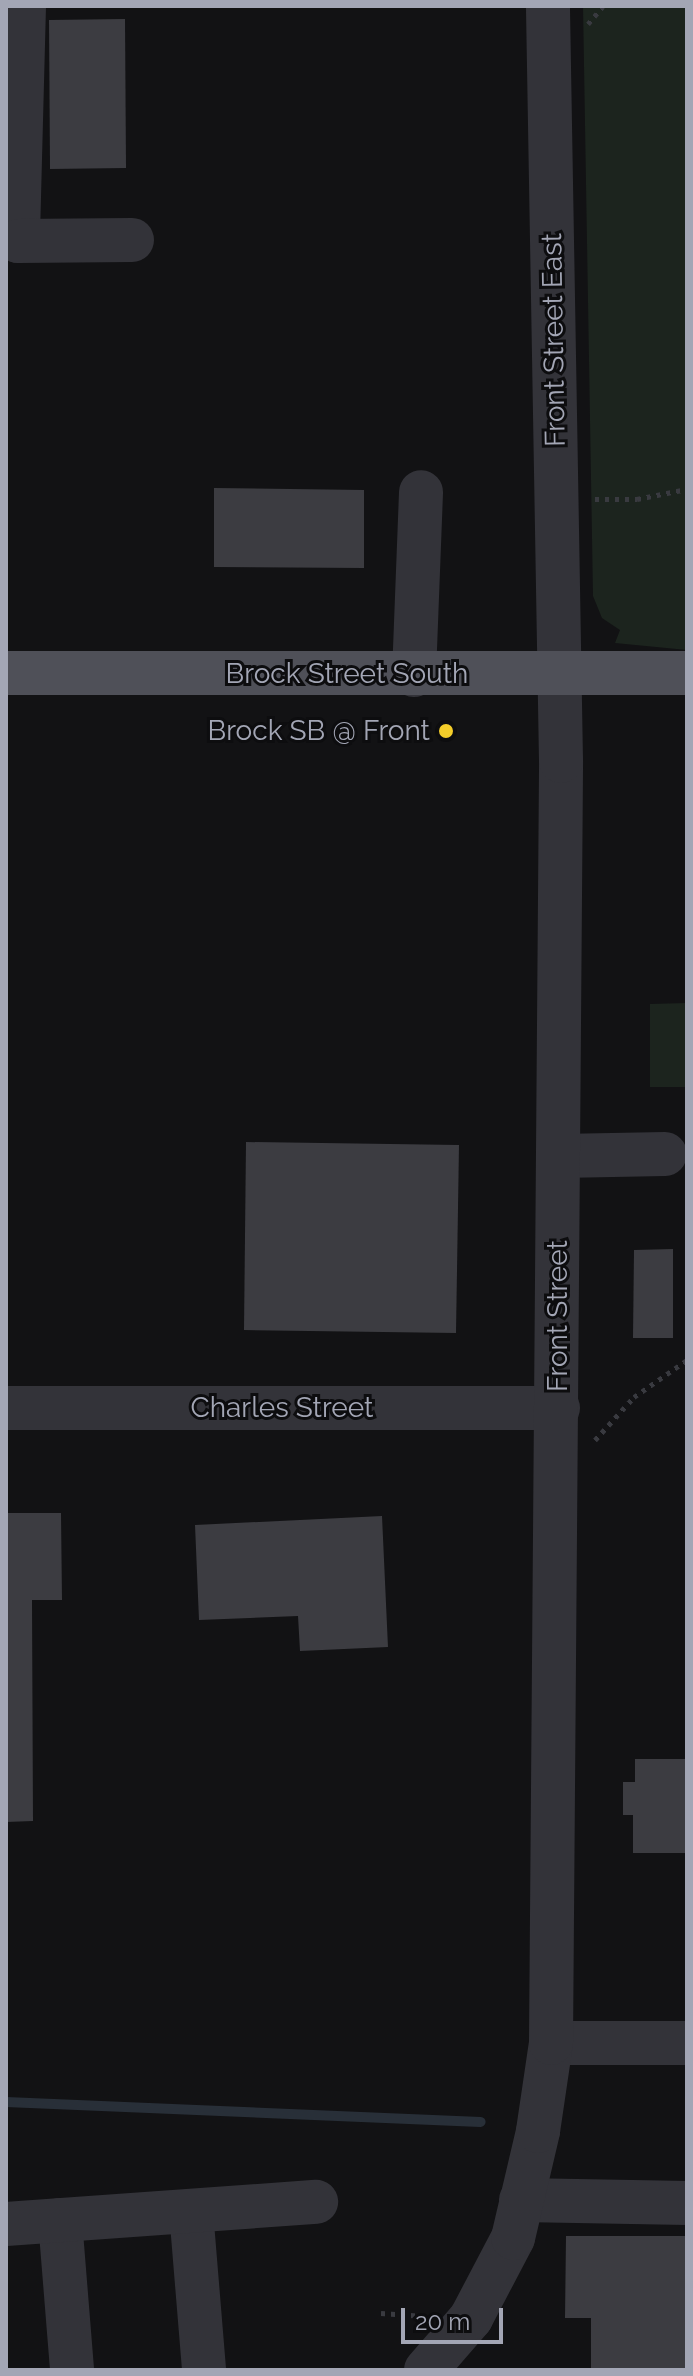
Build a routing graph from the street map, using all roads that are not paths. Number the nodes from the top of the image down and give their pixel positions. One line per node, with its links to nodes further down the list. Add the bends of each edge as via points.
1 (24, 6): 4 (street)
2 (564, 20): 9 (street, Front Street East)
3 (132, 240): 4 (street)
4 (12, 241)
5 (421, 492): 8 (street)
6 (6, 673): 8 (main road, Brock Street South)
7 (687, 673): 9 (main road, Brock Street South)
8 (414, 675): 9 (main road, Brock Street South)
9 (559, 675): 11 (street, Front Street)
10 (665, 1154): 11 (street)
11 (560, 1156): 13 (street, Front Street)
12 (6, 1408): 13 (street, Charles Street)
13 (558, 1408): 14 (street, Front Street)
14 (551, 2043): 15 (street); 16 (street, Front Street)
15 (687, 2043)
16 (521, 2200): 18 (street); 24 (street, Front Street, via 513,2238 471,2318)
17 (316, 2202): 19 (street)
18 (687, 2203)
19 (191, 2211): 20 (street); 23 (street)
20 (60, 2220): 21 (street); 22 (street)
21 (6, 2224)
22 (72, 2370)
23 (204, 2370)
24 (426, 2370)

